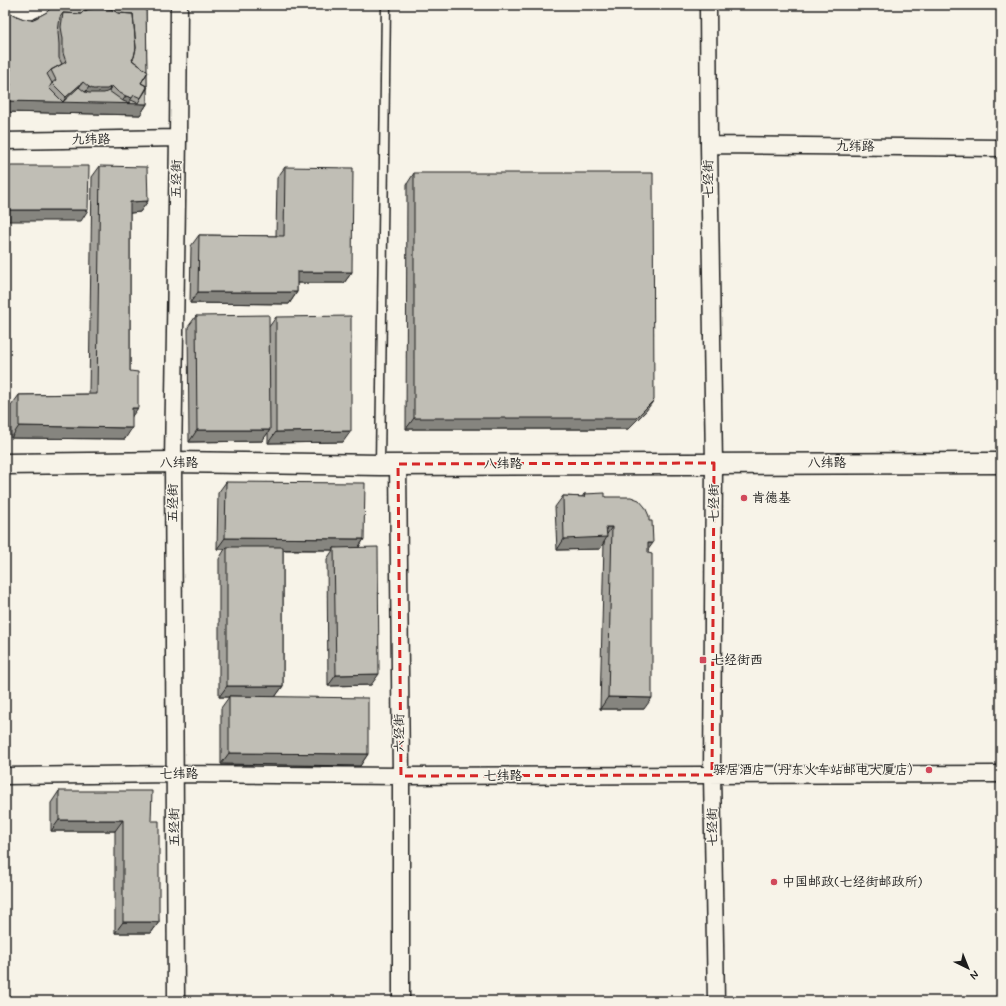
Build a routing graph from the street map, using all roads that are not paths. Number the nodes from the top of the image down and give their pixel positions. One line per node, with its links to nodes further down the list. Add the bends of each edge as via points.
1 (179, 5): 4 (street, 五经街)
2 (386, 5): 12 (lane)
3 (708, 5): 6 (street, 七经街)
4 (178, 138): 5 (street, 九纬路); 8 (street, 五经街)
5 (5, 141)
6 (708, 145): 7 (street, 九纬路); 9 (street, 七经街)
7 (1001, 148)
8 (173, 462): 11 (street, 八纬路); 12 (street, 八纬路); 13 (street, 五经街)
9 (714, 463): 10 (street, 八纬路); 12 (street, 八纬路); 15 (street, 七经街)
10 (1001, 463)
11 (5, 464)
12 (389, 464): 17 (street, 六经街)
13 (174, 774): 16 (street, 七纬路); 17 (street, 七纬路); 18 (street, 五经街)
14 (1001, 774): 15 (street, 七纬路)
15 (712, 775): 17 (street, 七纬路); 20 (street, 七经街)
16 (5, 776)
17 (400, 776): 19 (street, 六经街)
18 (176, 1001)
19 (401, 1001)
20 (716, 1001)

